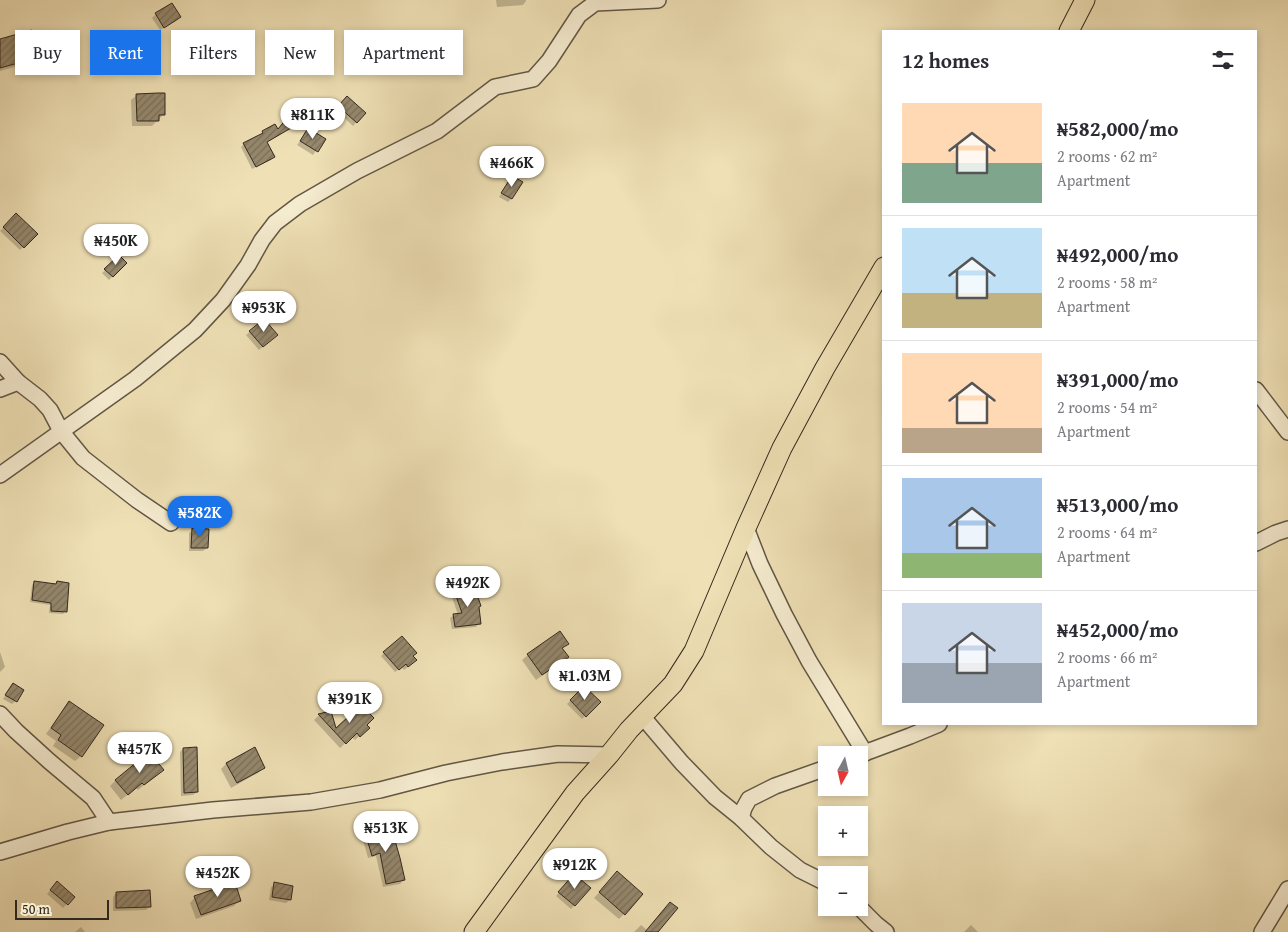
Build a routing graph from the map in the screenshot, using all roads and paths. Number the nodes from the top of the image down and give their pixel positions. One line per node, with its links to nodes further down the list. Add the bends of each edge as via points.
1 (658, 0): 9 (street, via 595,3 579,15 550,61 533,79 495,87 437,131 300,204 275,223 223,300 195,330 135,379)
2 (1085, 0): 3 (main road)
3 (1070, 30)
4 (882, 270): 13 (main road, via 782,448)
5 (0, 362): 6 (street)
6 (18, 382): 7 (street); 9 (street, via 50,410)
7 (0, 390)
8 (1257, 391): 10 (street)
9 (62, 431): 11 (street); 12 (street, via 83,458)
10 (1288, 432)
11 (0, 475)
12 (171, 523)
13 (746, 528): 17 (main road, via 694,651 672,684); 19 (street, via 788,622)
14 (1288, 529): 15 (street)
15 (1257, 542)
16 (0, 714): 24 (street, via 93,798)
17 (642, 716): 21 (main road); 23 (street, via 715,797)
18 (937, 725): 20 (street)
19 (857, 746)
20 (868, 752)
21 (609, 755): 24 (street, via 558,754 502,762 311,802); 29 (main road, via 575,793)
22 (818, 771): 23 (street, via 749,799)
23 (741, 818): 26 (street, via 800,870)
24 (109, 822): 25 (street)
25 (0, 852)
26 (818, 879)
27 (1288, 889): 31 (street)
28 (868, 916): 30 (street)
29 (474, 932)
30 (886, 932)
31 (1262, 932)

